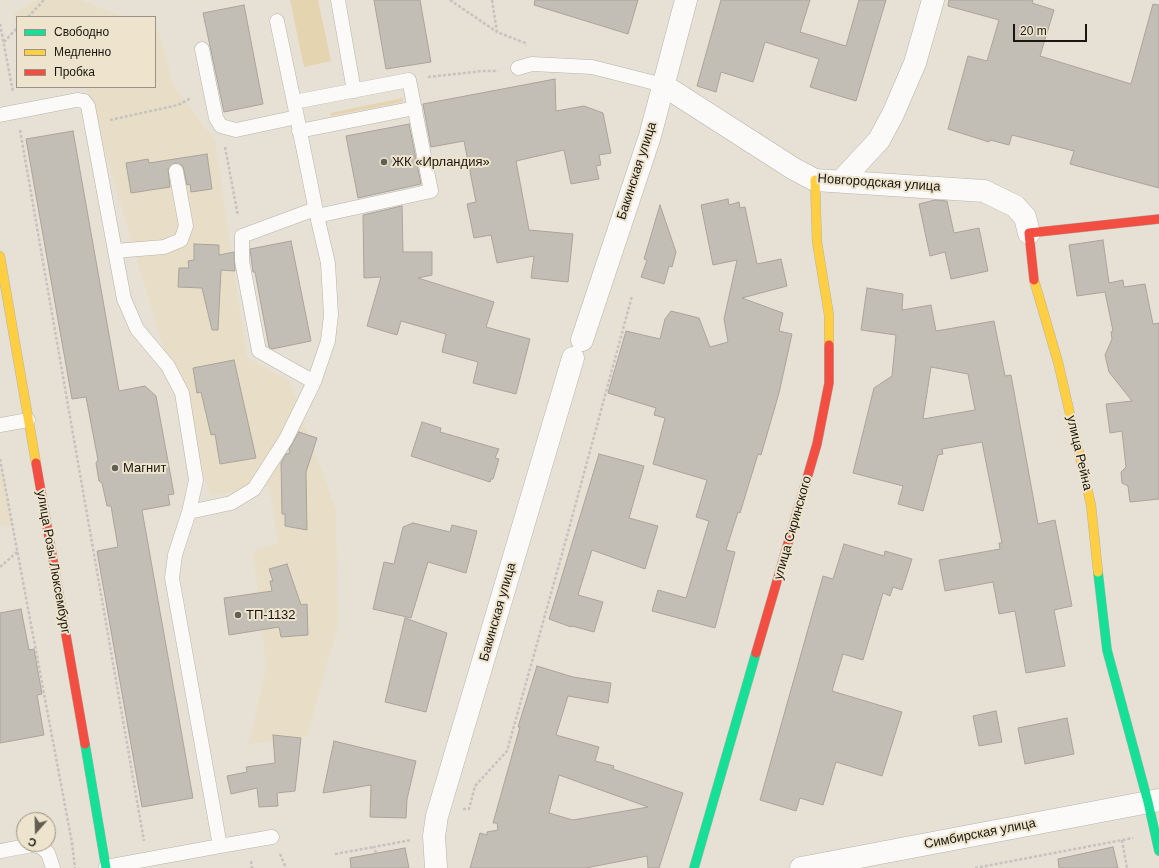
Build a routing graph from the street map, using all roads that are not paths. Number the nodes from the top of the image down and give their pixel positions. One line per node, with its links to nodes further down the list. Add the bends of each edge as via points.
1 (338, 0): 8 (lane)
2 (686, 0): 7 (street, Бакинская улица)
3 (933, 0): 15 (street, via 915,63 893,114 879,140)
4 (278, 22): 9 (lane)
5 (202, 50): 12 (lane, via 216,118 221,126 236,130)
6 (518, 68): 7 (lane, via 532,64 592,67)
7 (663, 85): 14 (street, Новгородская улица); 33 (street, Бакинская улица, via 650,136 577,349 439,809 434,836)
8 (354, 91): 9 (lane); 10 (lane, via 409,80)
9 (294, 102): 12 (lane)
10 (415, 108): 12 (lane); 16 (lane, via 431,191)
11 (0, 115): 19 (lane, via 77,100 84,101 88,106 92,124)
12 (298, 124): 16 (lane)
13 (176, 171): 19 (lane, via 186,226 181,240 164,247)
14 (815, 180): 15 (street, Новгородская улица); 34 (street, улица Скринского, via 817,242 830,315 829,383 817,444)
15 (842, 180): 18 (street, Новгородская улица, via 984,190 1015,206 1025,217)
16 (316, 212): 22 (lane, via 328,263 331,315 328,341); 22 (lane, via 242,236 242,261 259,351)
17 (1159, 219): 18 (street)
18 (1029, 233): 26 (street, улица Рейна, via 1032,273 1058,362 1091,505 1107,650)
19 (115, 251): 25 (lane, via 124,299 137,329 168,366 182,393 196,480)
20 (0, 256): 21 (street, улица Розы Люксембург)
21 (1, 272): 23 (street, улица Розы Люксембург)
22 (314, 382): 25 (lane, via 286,439 254,489 231,503)
23 (28, 420): 24 (lane); 32 (street, улица Розы Люксембург)
24 (0, 425)
25 (190, 512): 28 (lane, via 175,555 172,578)
26 (1153, 801): 30 (street, улица Рейна); 35 (street, Симбирская улица)
27 (272, 837): 28 (lane)
28 (220, 846): 32 (lane)
29 (0, 851): 31 (lane, via 32,845 41,847 48,853)
30 (1159, 851)
31 (53, 868)
32 (106, 868)
33 (436, 868)
34 (694, 868)
35 (801, 868)

